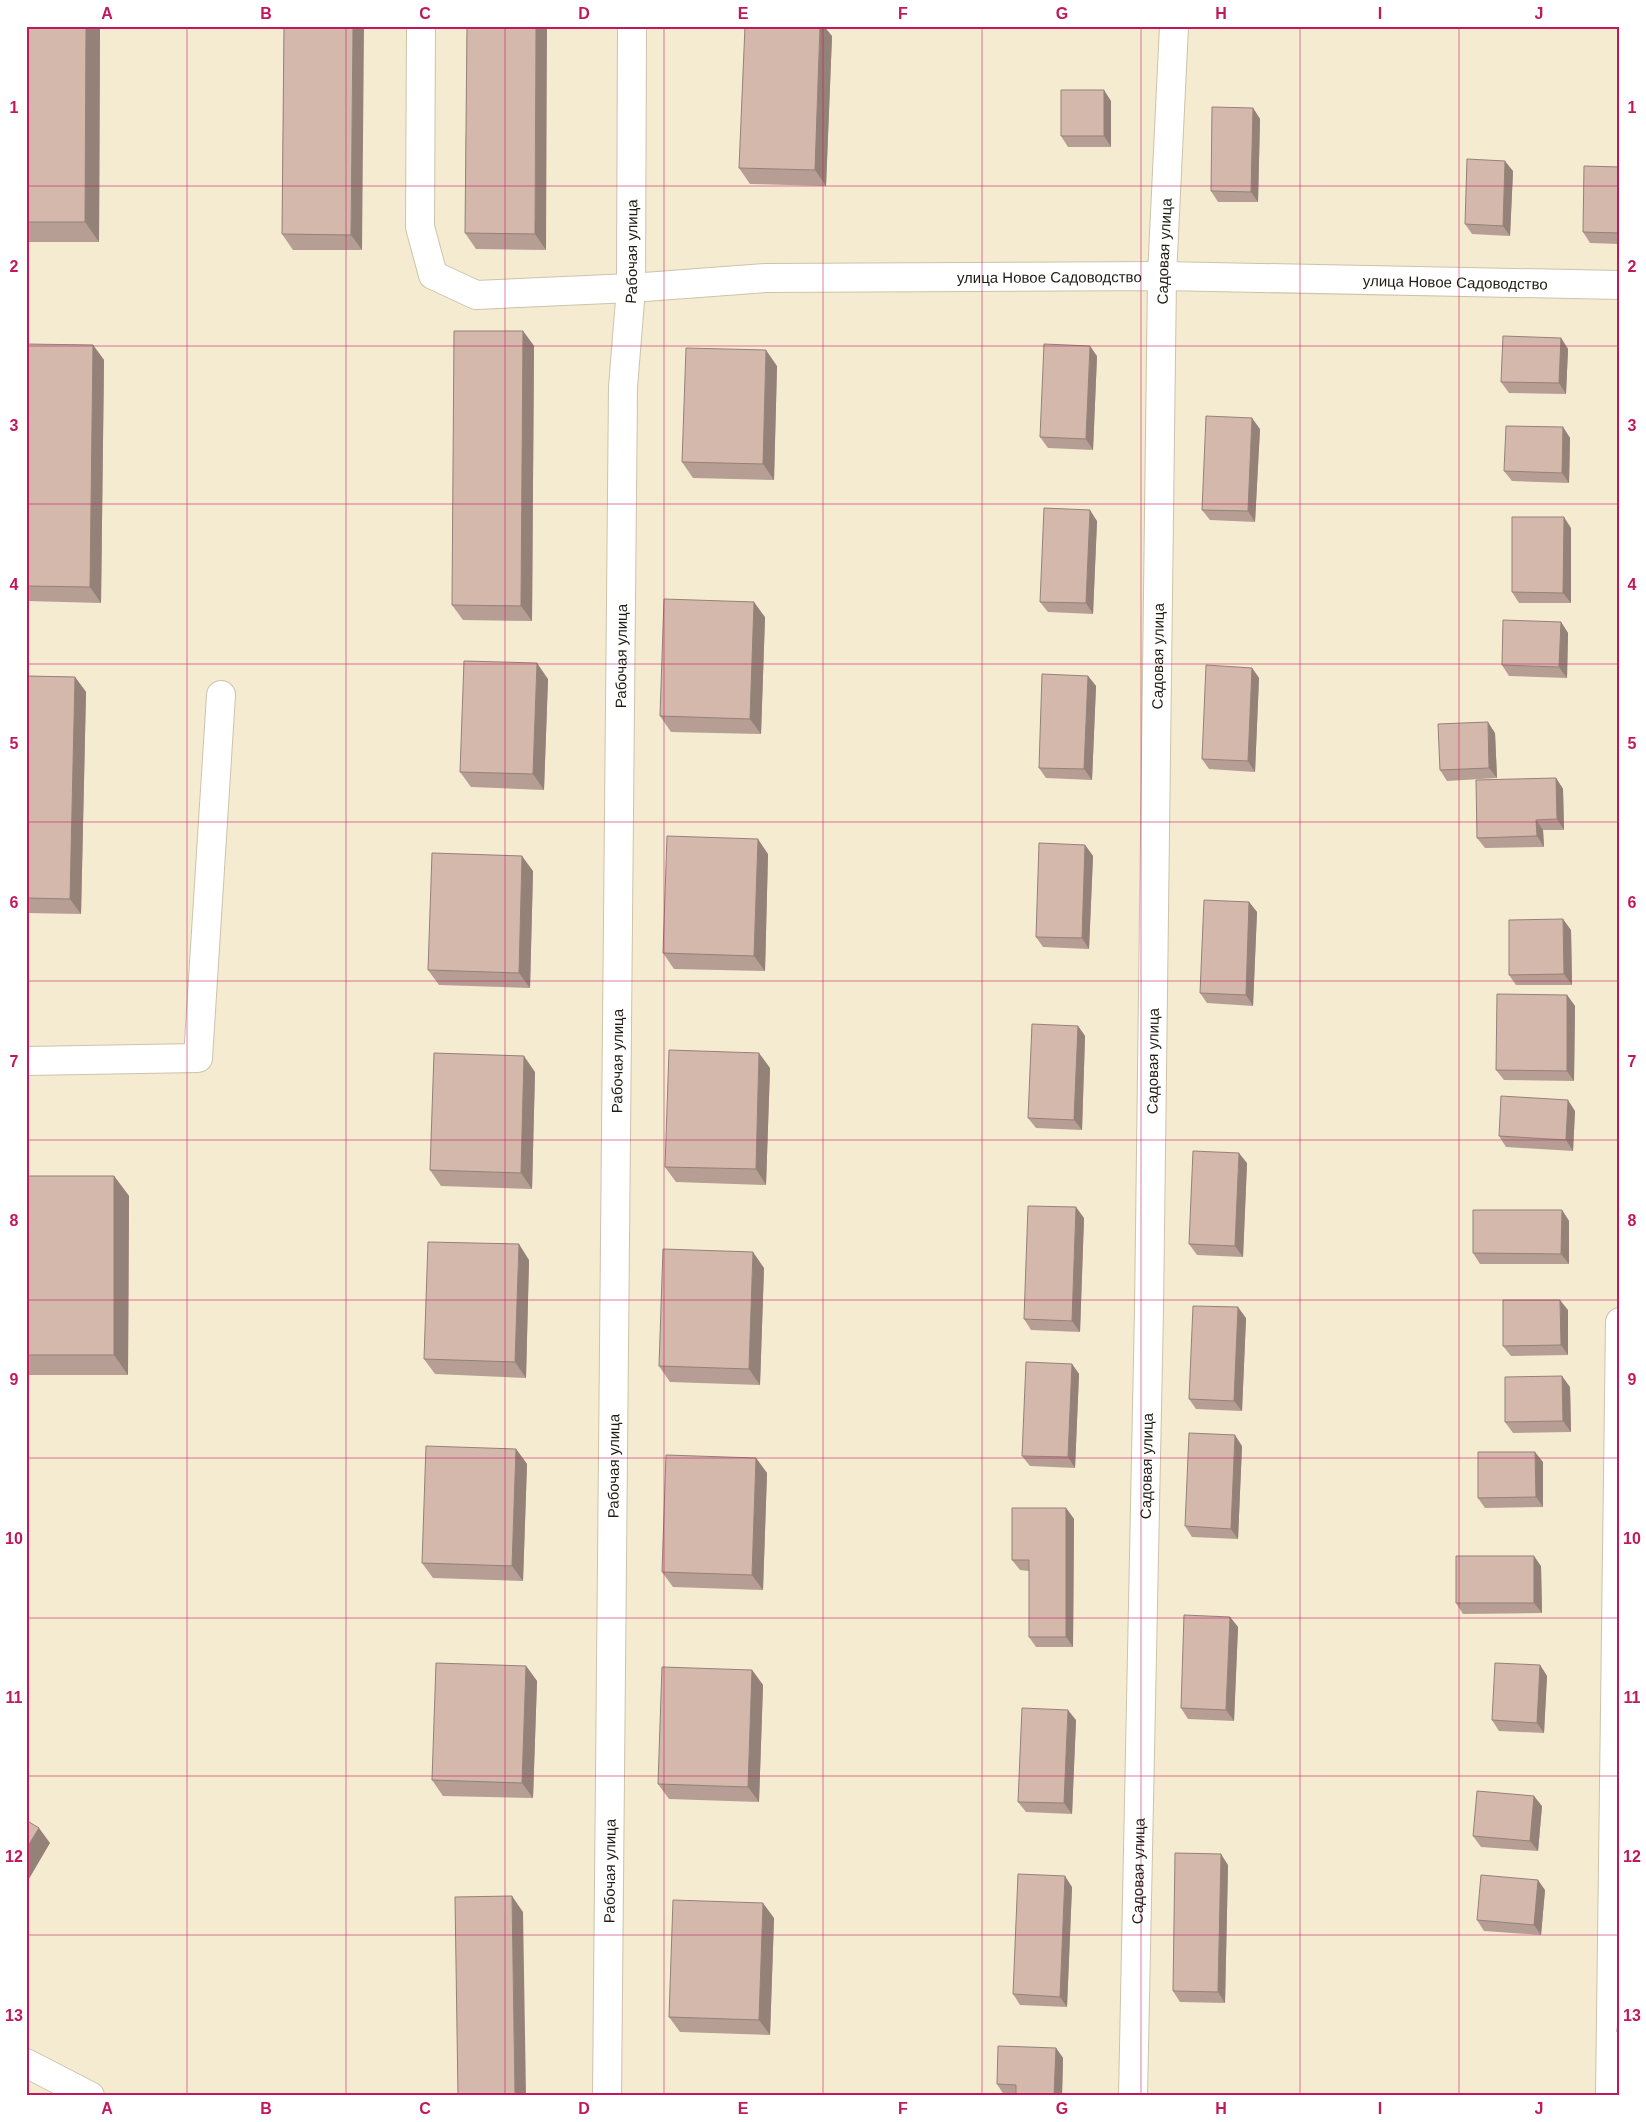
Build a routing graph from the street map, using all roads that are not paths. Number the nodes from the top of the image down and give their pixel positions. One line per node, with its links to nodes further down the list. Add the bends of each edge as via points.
1 (421, 26): 6 (street, улица Новое Садоводство, via 420,227 433,275 476,295)
2 (632, 26): 6 (street, Рабочая улица)
3 (1174, 26): 4 (street, Садовая улица)
4 (1162, 276): 5 (street, улица Новое Садоводство); 6 (street, улица Новое Садоводство, via 766,278); 14 (street, Садовая улица, via 1149,1320)
5 (1620, 285)
6 (631, 288): 13 (street, Рабочая улица, via 624,388)
7 (221, 695): 8 (street, via 198,1058)
8 (26, 1061)
9 (1620, 1322): 10 (street)
10 (1619, 1441): 15 (street)
11 (26, 2063): 12 (street)
12 (90, 2096)
13 (607, 2096)
14 (1133, 2096)
15 (1610, 2096)

